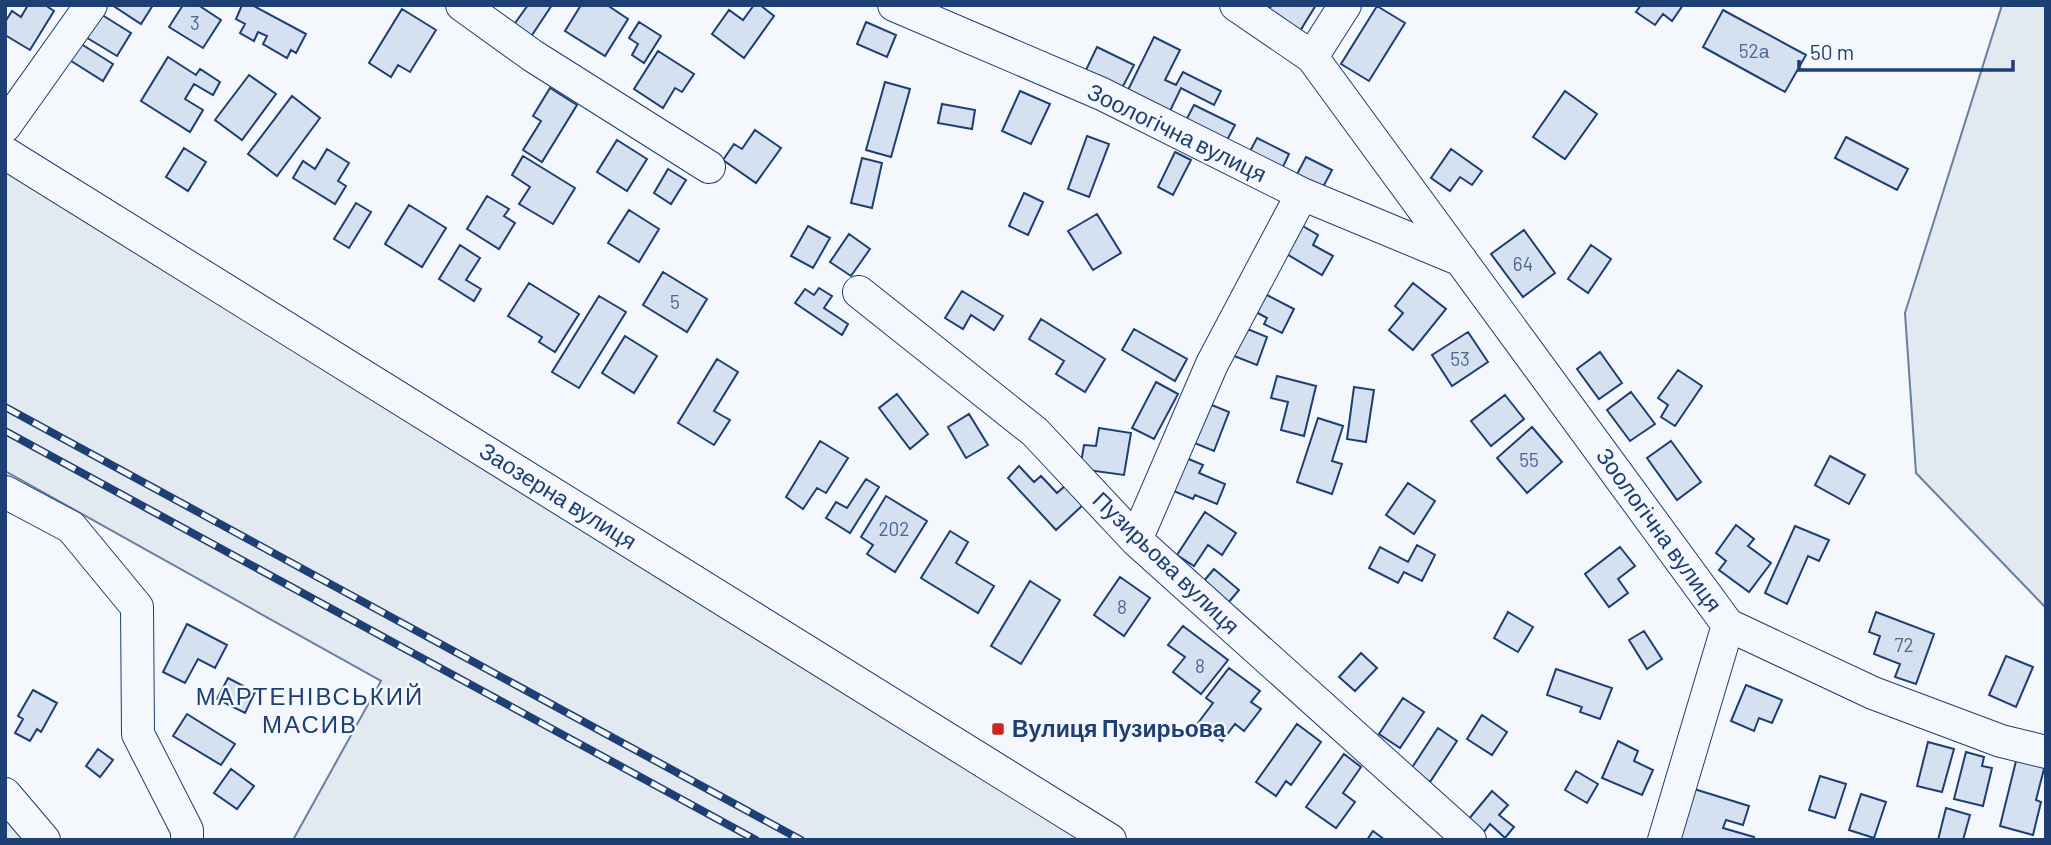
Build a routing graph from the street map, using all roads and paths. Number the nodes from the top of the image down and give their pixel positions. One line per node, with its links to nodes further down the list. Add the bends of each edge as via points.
1 (91, 5): 7 (street)
2 (461, 5): 9 (street)
3 (894, 5): 10 (street, Зоологічна вулиця, via 1102,94)
4 (1236, 5): 6 (street, Зоологічна вулиця)
5 (1345, 5): 6 (street)
6 (1312, 57): 11 (street, Зоологічна вулиця)
7 (5, 126)
8 (5, 153): 20 (street, Заозерна вулиця)
9 (709, 167)
10 (1302, 194): 11 (street, Зоологічна вулиця); 14 (street, via 1212,364)
11 (1461, 260): 15 (street, Зоологічна вулиця)
12 (859, 292): 14 (street, Пузирьова вулиця, via 1035,432)
13 (5, 492): 19 (street, via 71,527 137,607 138,734 187,830)
14 (1136, 540): 21 (street, Пузирьова вулиця)
15 (1728, 625): 16 (street, Зоологічна вулиця, via 1873,693 2001,741); 22 (street)
16 (2046, 752)
17 (5, 794): 18 (street)
18 (44, 840)
19 (187, 840)
20 (1110, 840)
21 (1470, 840)
22 (1664, 840)

